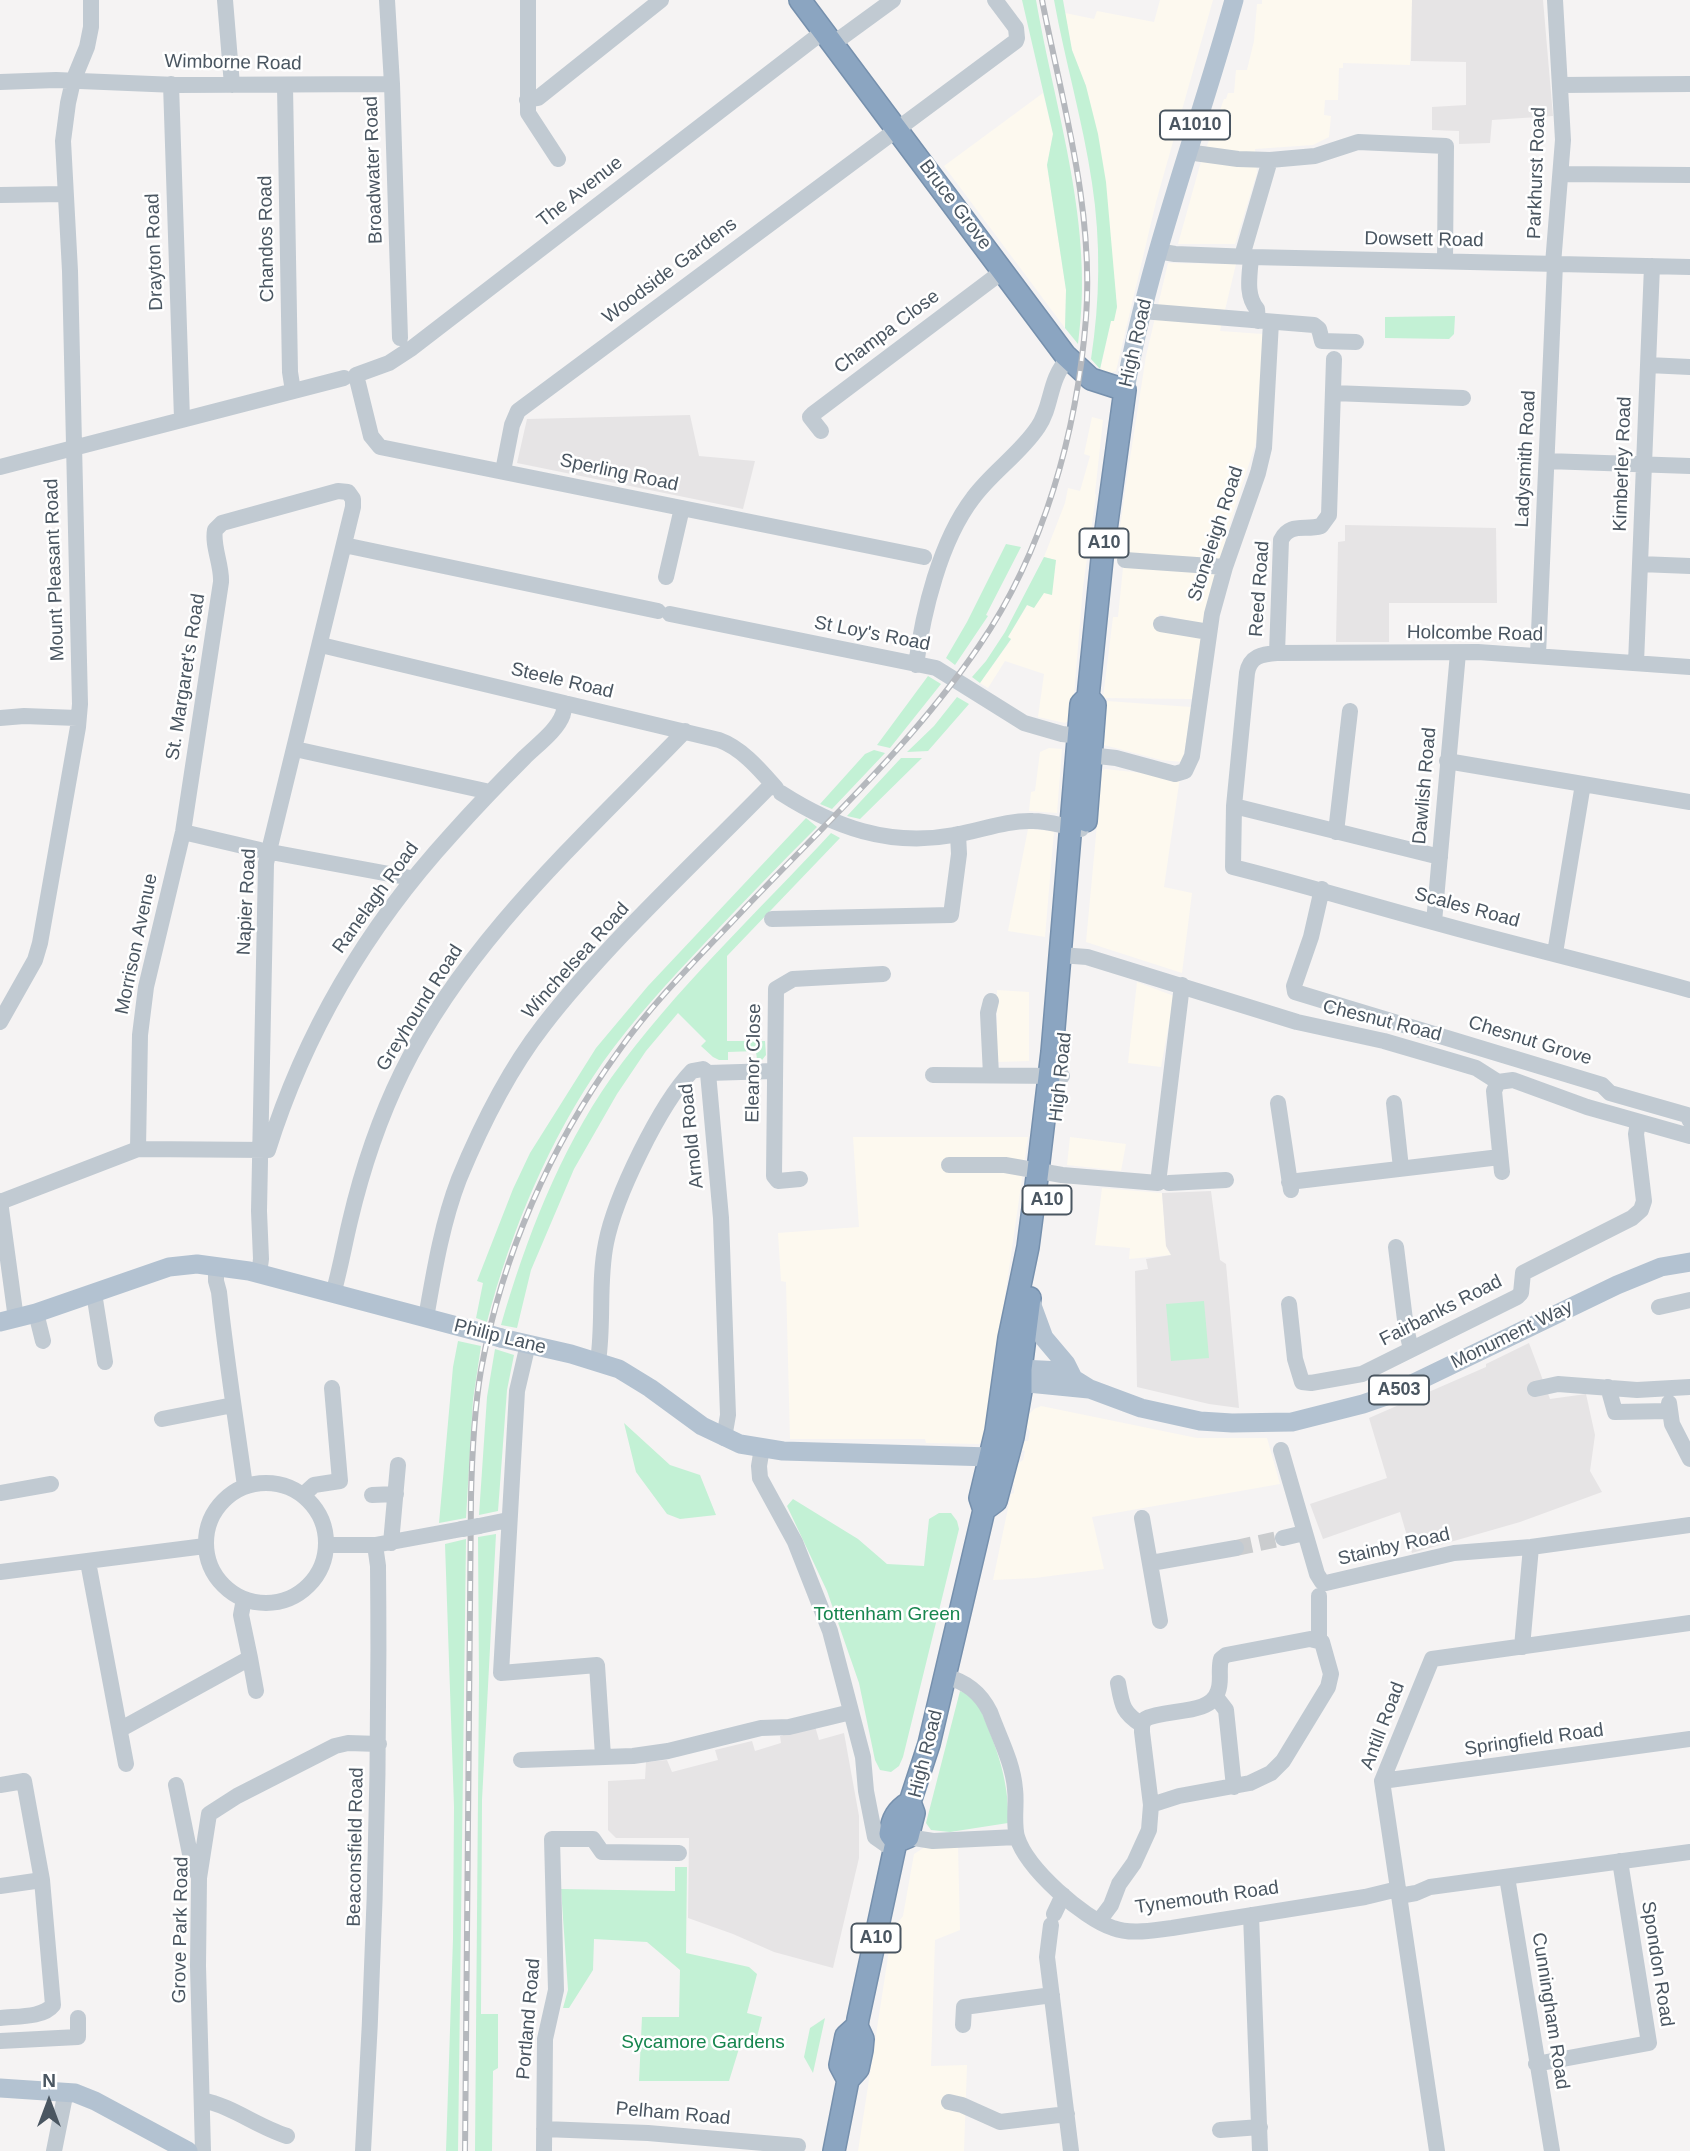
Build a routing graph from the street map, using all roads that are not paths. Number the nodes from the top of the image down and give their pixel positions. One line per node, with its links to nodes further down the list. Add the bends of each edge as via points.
1 (91, 0): 13 (street, Mount Pleasant Road, via 87,47)
2 (225, 0): 18 (street)
3 (387, 0): 16 (street, Broadwater Road)
4 (528, 0): 21 (street)
5 (661, 0): 21 (street, via 538,98)
6 (800, 0): 11 (highway, Bruce Grove)
7 (892, 0): 11 (street, The Avenue)
8 (995, 0): 23 (street, Woodside Gardens, via 1016,28 1016,41)
9 (1234, 0): 24 (main road, High Road / A1010)
10 (1555, 0): 19 (street, Parkhurst Road)
11 (829, 37): 23 (highway, Bruce Grove); 41 (street, The Avenue)
12 (56, 80): 13 (street, Wimborne Road); 14 (street, Wimborne Road); 22 (street)
13 (73, 81): 15 (street, Wimborne Road); 22 (street, Mount Pleasant Road)
14 (0, 82)
15 (173, 84): 18 (street, Wimborne Road); 51 (street, Drayton Road)
16 (392, 84): 20 (street, Wimborne Road); 41 (street, Broadwater Road)
17 (1690, 84): 19 (street)
18 (232, 85): 20 (street, Wimborne Road)
19 (1560, 85): 27 (street, Parkhurst Road)
20 (285, 86): 48 (street, Chandos Road)
21 (527, 100): 25 (street, via 529,118)
22 (68, 103): 29 (street, Mount Pleasant Road, via 63,141)
23 (897, 128): 37 (highway, Bruce Grove); 58 (street, Woodside Gardens, via 518,411)
24 (1187, 152): 26 (street); 31 (main road, High Road / A1010)
25 (558, 159)
26 (1270, 160): 32 (street, Stoneleigh Road); 33 (street, via 1315,156 1357,142 1446,146)
27 (1561, 174): 28 (street); 34 (street, Parkhurst Road)
28 (1690, 175)
29 (65, 194): 30 (street); 53 (street, Mount Pleasant Road)
30 (0, 195)
31 (1157, 251): 32 (street, Dowsett Road); 38 (main road, High Road / A1010)
32 (1246, 256): 33 (street, Dowsett Road); 39 (street, Stoneleigh Road, via 1251,302)
33 (1445, 261): 34 (street, Dowsett Road)
34 (1554, 264): 35 (street, Dowsett Road); 54 (street, Ladysmith Road)
35 (1652, 266): 36 (street, Dowsett Road); 44 (street, Kimberley Road)
36 (1690, 267)
37 (1003, 271): 42 (highway, Bruce Grove); 52 (street, Champa Close, via 813,414 810,417)
38 (1142, 311): 39 (street); 47 (main road, High Road / A1010)
39 (1265, 321): 40 (street, via 1314,325 1322,341); 66 (street, Stoneleigh Road, via 1264,453)
40 (1356, 342)
41 (402, 345): 46 (street, The Avenue, via 389,363)
42 (1068, 359): 47 (highway, Bruce Grove, via 1091,379); 75 (street, via 1051,386 1042,421 1019,452 972,499 939,560)
43 (1334, 359): 49 (street, Reed Road)
44 (1648, 365): 45 (street); 55 (street, Kimberley Road)
45 (1690, 367)
46 (350, 376): 48 (street, The Avenue); 58 (street, Sperling Road, via 371,436 380,447)
47 (1125, 390): 82 (highway, High Road / A10, via 1088,697 1081,704)
48 (293, 391): 51 (street, The Avenue)
49 (1333, 393): 50 (street); 71 (street, Reed Road, via 1328,515 1321,526 1294,528 1281,540)
50 (1463, 398)
51 (181, 419): 53 (street, The Avenue)
52 (821, 430)
53 (73, 449): 56 (street, The Avenue); 80 (street, Mount Pleasant Road, via 80,636)
54 (1547, 461): 55 (street); 73 (street, Ladysmith Road)
55 (1644, 464): 57 (street); 64 (street, Kimberley Road)
56 (0, 467)
57 (1690, 467)
58 (503, 471): 59 (street, Sperling Road)
59 (681, 513): 62 (street, Sperling Road); 67 (street)
60 (215, 530): 61 (street, Napier Road, via 222,523 348,492 353,499); 91 (street, St. Margaret's Road, via 221,582)
61 (344, 545): 70 (street, Napier Road); 75 (street, St Loy's Road)
62 (924, 557)
63 (1125, 560): 66 (street)
64 (1640, 564): 65 (street); 74 (street, Kimberley Road)
65 (1690, 566)
66 (1225, 567): 69 (street, Stoneleigh Road)
67 (666, 577)
68 (1161, 624): 69 (street)
69 (1209, 632): 82 (street, Stoneleigh Road, via 1194,743 1185,771 1169,773)
70 (321, 645): 77 (street, Steele Road); 83 (street, Napier Road)
71 (1277, 653): 72 (street, Holcombe Road); 89 (street, Holcombe Road, via 1258,656 1247,673)
72 (1458, 653): 73 (street, Holcombe Road); 84 (street, Dawlish Road)
73 (1538, 655): 74 (street, Holcombe Road)
74 (1636, 663): 76 (street, Holcombe Road)
75 (916, 664): 82 (street, St Loy's Road, via 942,671 1024,723)
76 (1690, 667)
77 (564, 703): 81 (street, Steele Road); 87 (street, Ranelagh Road, via 563,713 548,733)
78 (1350, 710): 92 (street)
79 (0, 718): 80 (street)
80 (77, 718): 106 (street, Mount Pleasant Road, via 40,943)
81 (685, 731): 86 (street, Steele Road, via 729,744); 133 (street, Greyhound Road, via 522,901 488,940 438,1012 402,1071 367,1157)
82 (1085, 746): 90 (highway, High Road / A10)
83 (295, 749): 87 (street); 94 (street, Napier Road)
84 (1447, 761): 85 (street); 95 (street, Dawlish Road)
85 (1583, 784): 88 (street); 100 (street)
86 (777, 788): 93 (street, Steele Road, via 821,817 852,830 922,838); 139 (street, Winchelsea Road, via 573,991 542,1028 510,1077 458,1182 441,1238)
87 (490, 792): 96 (street, Ranelagh Road)
88 (1690, 802)
89 (1234, 806): 92 (street); 97 (street, Scales Road, via 1234,867)
90 (1078, 828): 93 (street, Steele Road, via 1026,821); 101 (highway, High Road / A10)
91 (183, 832): 94 (street); 119 (street, Morrison Avenue, via 146,987 140,1035)
92 (1336, 832): 95 (street)
93 (958, 834): 98 (street, via 951,915)
94 (268, 852): 96 (street); 115 (street, Napier Road)
95 (1440, 857): 99 (street, Dawlish Road)
96 (411, 878): 116 (street, Ranelagh Road, via 326,1009)
97 (1322, 889): 99 (street, Scales Road); 118 (street, Chesnut Grove, via 1294,992 1602,1085 1611,1093 1687,1115)
98 (772, 919)
99 (1434, 922): 100 (street, Scales Road)
100 (1555, 953): 104 (street, Scales Road)
101 (1067, 955): 103 (street, Chesnut Road); 111 (highway, High Road / A10)
102 (883, 974): 107 (street, Eleanor Close, via 793,979 776,989)
103 (1182, 985): 112 (street, Chesnut Road, via 1297,1022 1458,1062); 126 (street)
104 (1690, 990)
105 (991, 1001): 110 (street)
106 (0, 1022)
107 (774, 1071): 108 (street); 125 (street, Eleanor Close, via 774,1176 778,1181)
108 (708, 1073): 144 (street, Arnold Road, via 692,1071 664,1111 610,1228 603,1266); 157 (street, Arnold Road, via 721,1218 729,1415)
109 (933, 1075): 110 (street)
110 (991, 1075): 111 (street)
111 (1056, 1076): 123 (highway, High Road / A10)
112 (1498, 1082): 117 (street, Chesnut Road, via 1513,1080); 122 (street, via 1494,1091 1501,1164)
113 (1278, 1103): 122 (street, via 1290,1187)
114 (1394, 1103): 122 (street)
115 (261, 1107): 116 (street); 120 (street, Napier Road)
116 (281, 1109): 120 (street, Ranelagh Road, via 268,1150)
117 (1638, 1123): 118 (street, Chesnut Road); 143 (street, Fairbanks Road, via 1644,1201 1637,1214 1523,1273 1517,1297)
118 (1689, 1129)
119 (138, 1149): 120 (street); 127 (street)
120 (260, 1151): 131 (street, Napier Road)
121 (949, 1165): 123 (street, via 1005,1165)
122 (1401, 1168)
123 (1044, 1171): 126 (street); 134 (highway, High Road / A10); 146 (highway, High Road / A10, via 1028,1247)
124 (1216, 1176): 126 (street)
125 (800, 1180)
126 (1163, 1183)
127 (0, 1201): 140 (street)
128 (1396, 1247): 143 (street)
129 (1690, 1262): 147 (main road, Monument Way / A503, via 1617,1285 1389,1395 1292,1422 1200,1421 1141,1408)
130 (216, 1266): 131 (main road, Philip Lane); 132 (main road, Philip Lane, via 169,1267); 153 (street)
131 (259, 1274): 133 (main road, Philip Lane)
132 (94, 1293): 138 (main road, Philip Lane); 145 (street)
133 (333, 1294): 139 (main road, Philip Lane)
134 (1030, 1300): 146 (highway, High Road / A10); 147 (main road, A503, via 1044,1338 1066,1364)
135 (1690, 1300): 137 (street)
136 (1289, 1304): 143 (street, Fairbanks Road, via 1302,1382 1362,1374)
137 (1659, 1307)
138 (36, 1313): 140 (main road, Philip Lane); 141 (street)
139 (426, 1318): 142 (main road, Philip Lane, bridge)
140 (8, 1320)
141 (43, 1341)
142 (528, 1344): 144 (main road, Philip Lane); 170 (street, via 517,1391)
143 (1411, 1349)
144 (598, 1361): 157 (main road, Philip Lane, via 631,1375)
145 (105, 1362)
146 (1016, 1375): 147 (main road, Monument Way, via 1061,1371); 154 (highway, High Road / A10); 160 (highway, High Road / A10)
147 (1069, 1382): 154 (main road)
148 (1608, 1387): 151 (street, via 1558,1384); 152 (street); 155 (street, via 1615,1412)
149 (1690, 1387): 152 (street)
150 (332, 1388): 167 (street, via 340,1481 314,1485)
151 (1535, 1389)
152 (1669, 1390): 155 (street)
153 (233, 1405): 156 (street); 164 (street)
154 (1019, 1405): 160 (highway, High Road / A10)
155 (1668, 1411): 161 (street)
156 (162, 1419)
157 (724, 1438): 158 (main road, Philip Lane)
158 (762, 1448): 160 (main road, Philip Lane); 193 (street, via 760,1478 811,1579)
159 (1281, 1450): 172 (street, Stainby Road)
160 (999, 1457): 189 (highway, High Road / A10, via 980,1498 984,1510)
161 (1690, 1458)
162 (398, 1465): 166 (street, Beaconsfield Road)
163 (51, 1484): 165 (street)
164 (245, 1486): 167 (street, via 274,1483); 176 (street, via 215,1510)
165 (0, 1493)
166 (396, 1494): 168 (street); 174 (street, Beaconsfield Road)
167 (303, 1495): 175 (street, via 322,1520)
168 (372, 1495)
169 (1142, 1518): 180 (street)
170 (508, 1520): 174 (street, bridge); 198 (street, via 501,1673 597,1665)
171 (1690, 1525): 177 (street, Stainby Road)
172 (1304, 1533): 173 (street); 182 (street, Stainby Road)
173 (1283, 1538)
174 (383, 1544): 175 (street); 197 (street, Beaconsfield Road, via 378,1566)
175 (326, 1545): 183 (street, via 317,1575 299,1593 275,1602)
176 (205, 1546): 179 (street); 183 (street, via 219,1581)
177 (1531, 1547): 182 (street, Stainby Road, via 1454,1553); 187 (street)
178 (1236, 1548): 180 (street)
179 (88, 1562): 181 (street); 195 (street)
180 (1151, 1563): 184 (street)
181 (0, 1573)
182 (1320, 1589): 186 (street)
183 (244, 1599): 188 (street, via 241,1615)
184 (1160, 1621)
185 (1690, 1623): 187 (street, Antill Road)
186 (1318, 1639): 192 (street, via 1226,1655 1219,1666); 204 (street, via 1325,1647 1328,1687 1278,1768 1262,1779)
187 (1522, 1647): 201 (street, Antill Road, via 1432,1659)
188 (250, 1658): 191 (street); 195 (street)
189 (944, 1676): 208 (street, via 968,1685 986,1704 1015,1787); 209 (highway, High Road / A10, via 910,1802 914,1812)
190 (1118, 1683): 194 (street, via 1123,1709)
191 (256, 1692)
192 (1216, 1697): 194 (street, via 1206,1707 1152,1716); 204 (street, via 1226,1710)
193 (851, 1712): 198 (street, via 668,1751); 209 (street, via 875,1837)
194 (1142, 1725): 205 (street)
195 (121, 1729): 200 (street)
196 (1690, 1739): 201 (street, Springfield Road)
197 (379, 1744): 206 (street, via 335,1746); 241 (street, Beaconsfield Road, via 376,1922)
198 (603, 1756): 199 (street)
199 (521, 1760)
200 (126, 1764)
201 (1382, 1781): 217 (street, Antill Road)
202 (0, 1785): 215 (street, via 24,1781)
203 (176, 1785): 207 (street)
204 (1234, 1787): 205 (street)
205 (1151, 1805): 220 (street, via 1144,1843)
206 (209, 1814): 207 (street); 214 (street, Grove Park Road)
207 (182, 1816): 214 (street)
208 (1017, 1837): 209 (street); 218 (street, Tynemouth Road, via 1029,1858)
209 (900, 1844): 243 (highway, High Road / A10, via 857,2026 862,2050 858,2068 848,2080)
210 (1690, 1852): 212 (street, Tynemouth Road)
211 (679, 1853): 233 (street, Portland Road, via 602,1852 593,1839 552,1839 556,1990 545,2039)
212 (1620, 1861): 213 (street, Tynemouth Road); 226 (street, Spondon Road, via 1649,2043)
213 (1507, 1877): 217 (street, Tynemouth Road); 226 (street, Cunningham Road)
214 (199, 1878): 229 (street, Grove Park Road)
215 (42, 1880): 216 (street); 222 (street, via 53,2005 42,2012)
216 (0, 1886)
217 (1398, 1893): 219 (street, Tynemouth Road); 246 (street, Antill Road)
218 (1063, 1895): 220 (street, Tynemouth Road); 221 (street, via 1052,1920 1047,1957)
219 (1251, 1915): 220 (street, Tynemouth Road, via 1150,1931 1115,1929); 232 (street)
220 (1099, 1921)
221 (1052, 1995): 224 (street, via 964,2007); 231 (street)
222 (0, 2018)
223 (78, 2018): 225 (street, via 78,2037)
224 (963, 2025)
225 (0, 2041)
226 (1536, 2064): 247 (street, Cunningham Road)
227 (0, 2088): 228 (main road)
228 (66, 2091): 236 (main road, via 95,2101); 238 (street)
229 (202, 2100): 235 (street); 240 (street, Grove Park Road)
230 (949, 2102): 231 (street, via 1000,2122)
231 (1066, 2114): 244 (street)
232 (1260, 2127): 234 (street); 245 (street)
233 (544, 2129): 237 (street, Pelham Road); 242 (street, Portland Road)
234 (1220, 2130)
235 (287, 2136)
236 (169, 2146): 239 (main road)
237 (798, 2146)
238 (54, 2151)
239 (188, 2151)
240 (203, 2151)
241 (363, 2151)
242 (544, 2151)
243 (834, 2151)
244 (1071, 2151)
245 (1260, 2151)
246 (1437, 2151)
247 (1552, 2151)

